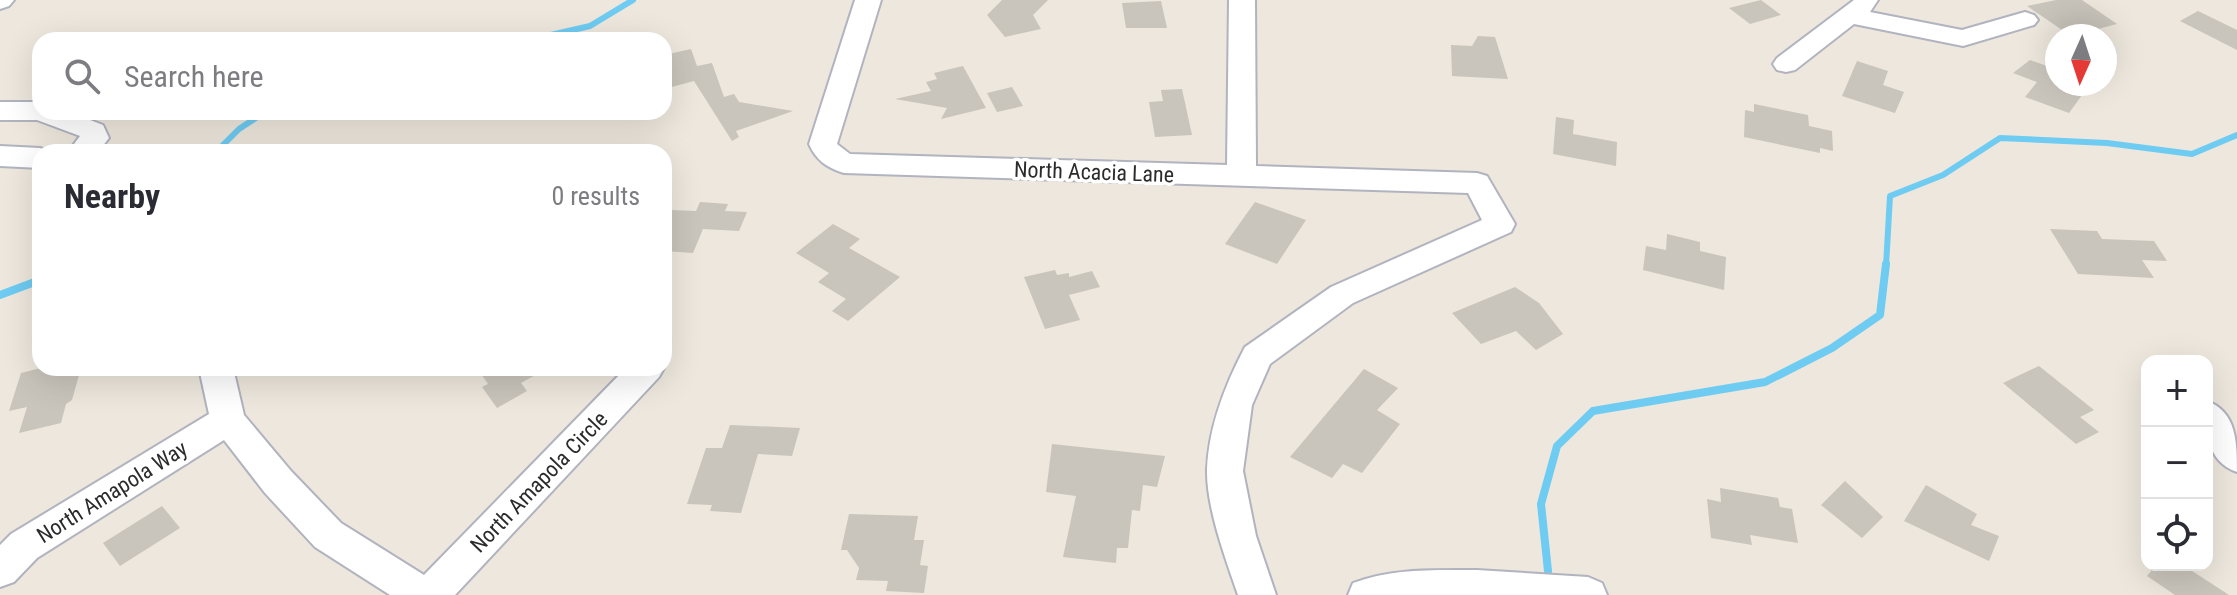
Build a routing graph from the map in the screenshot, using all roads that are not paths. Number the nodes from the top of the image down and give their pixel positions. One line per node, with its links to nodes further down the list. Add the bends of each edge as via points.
1 (868, 0): 12 (street, North Acacia Lane, via 823,144 844,163)
2 (1242, 0): 12 (street)
3 (1860, 8): 4 (street, via 1963,38); 5 (street)
4 (2025, 20)
5 (1786, 64)
6 (0, 111): 7 (street)
7 (32, 112)
8 (63, 120): 9 (street, via 93,131)
9 (89, 144)
10 (0, 156): 11 (street)
11 (32, 158)
12 (1241, 177): 21 (street, North Acacia Lane, via 1477,183 1500,224 1342,295 1257,356 1235,405 1225,471 1237,536)
13 (218, 376): 15 (street)
14 (639, 376): 20 (street, North Amapola Circle)
15 (228, 420): 18 (street, North Amapola Way, via 24,546); 19 (street, via 328,535)
16 (2213, 423): 17 (street)
17 (2237, 457)
18 (0, 570)
19 (423, 595)
20 (430, 595)
21 (1257, 595)
22 (1367, 595): 23 (street, via 1456,589)
23 (1588, 595)

